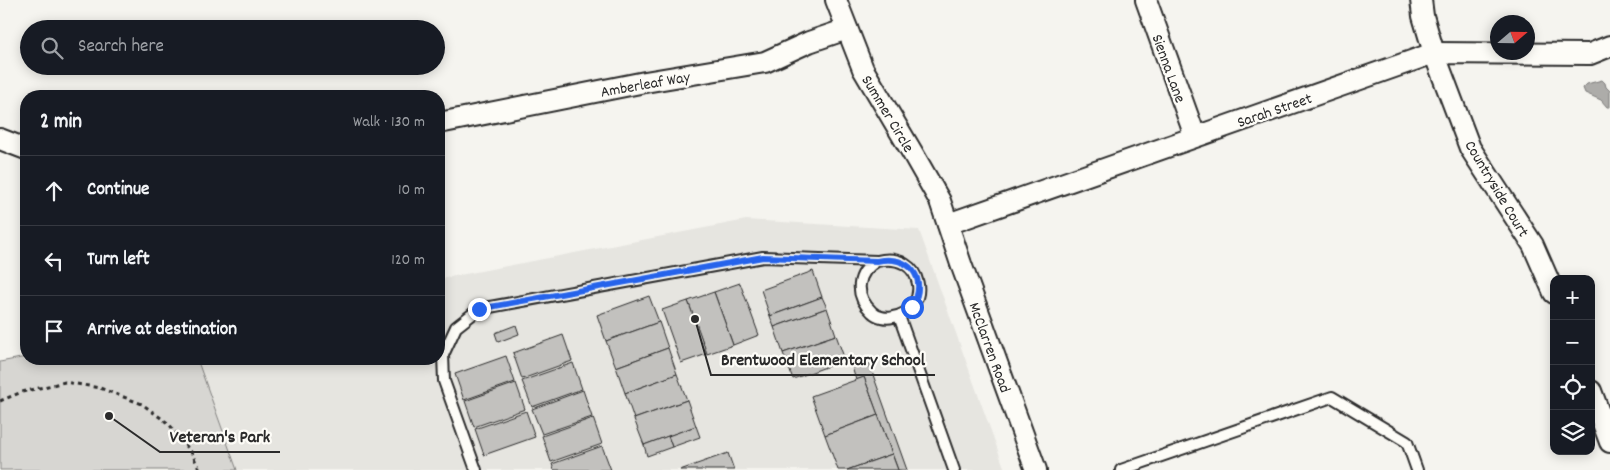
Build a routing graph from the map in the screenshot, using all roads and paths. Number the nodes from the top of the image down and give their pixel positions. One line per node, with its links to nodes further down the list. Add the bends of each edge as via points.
1 (836, 0): 4 (street, Summer Circle)
2 (1146, 0): 8 (street, Sienna Lane)
3 (1422, 0): 6 (street)
4 (846, 28): 7 (street, Amberleaf Way, via 765,62); 11 (street, Summer Circle, via 863,69 940,201)
5 (1610, 46): 6 (street, Sarah Street, via 1590,54)
6 (1434, 54): 8 (street, Sarah Street); 13 (street, Countryside Court, via 1470,148 1533,246)
7 (445, 122)
8 (1195, 136): 11 (street, Sarah Street)
9 (0, 140): 10 (street)
10 (20, 146)
11 (948, 224): 23 (street, McClarren Road)
12 (877, 261): 14 (lane, via 864,272 860,284 864,304 874,314); 14 (lane, via 897,260 906,264 917,278 917,299); 15 (lane, via 763,257 479,309 456,327)
13 (1550, 283)
14 (900, 316): 22 (lane)
15 (445, 353)
16 (444, 365): 21 (lane, via 444,381)
17 (0, 401): 20 (path, via 65,382 100,388 142,404 169,424 191,452)
18 (1595, 402): 19 (street)
19 (1610, 442)
20 (200, 470)
21 (476, 470)
22 (954, 470)
23 (1036, 470)
24 (1121, 470): 25 (lane, via 1332,397 1407,442)
25 (1417, 470)

